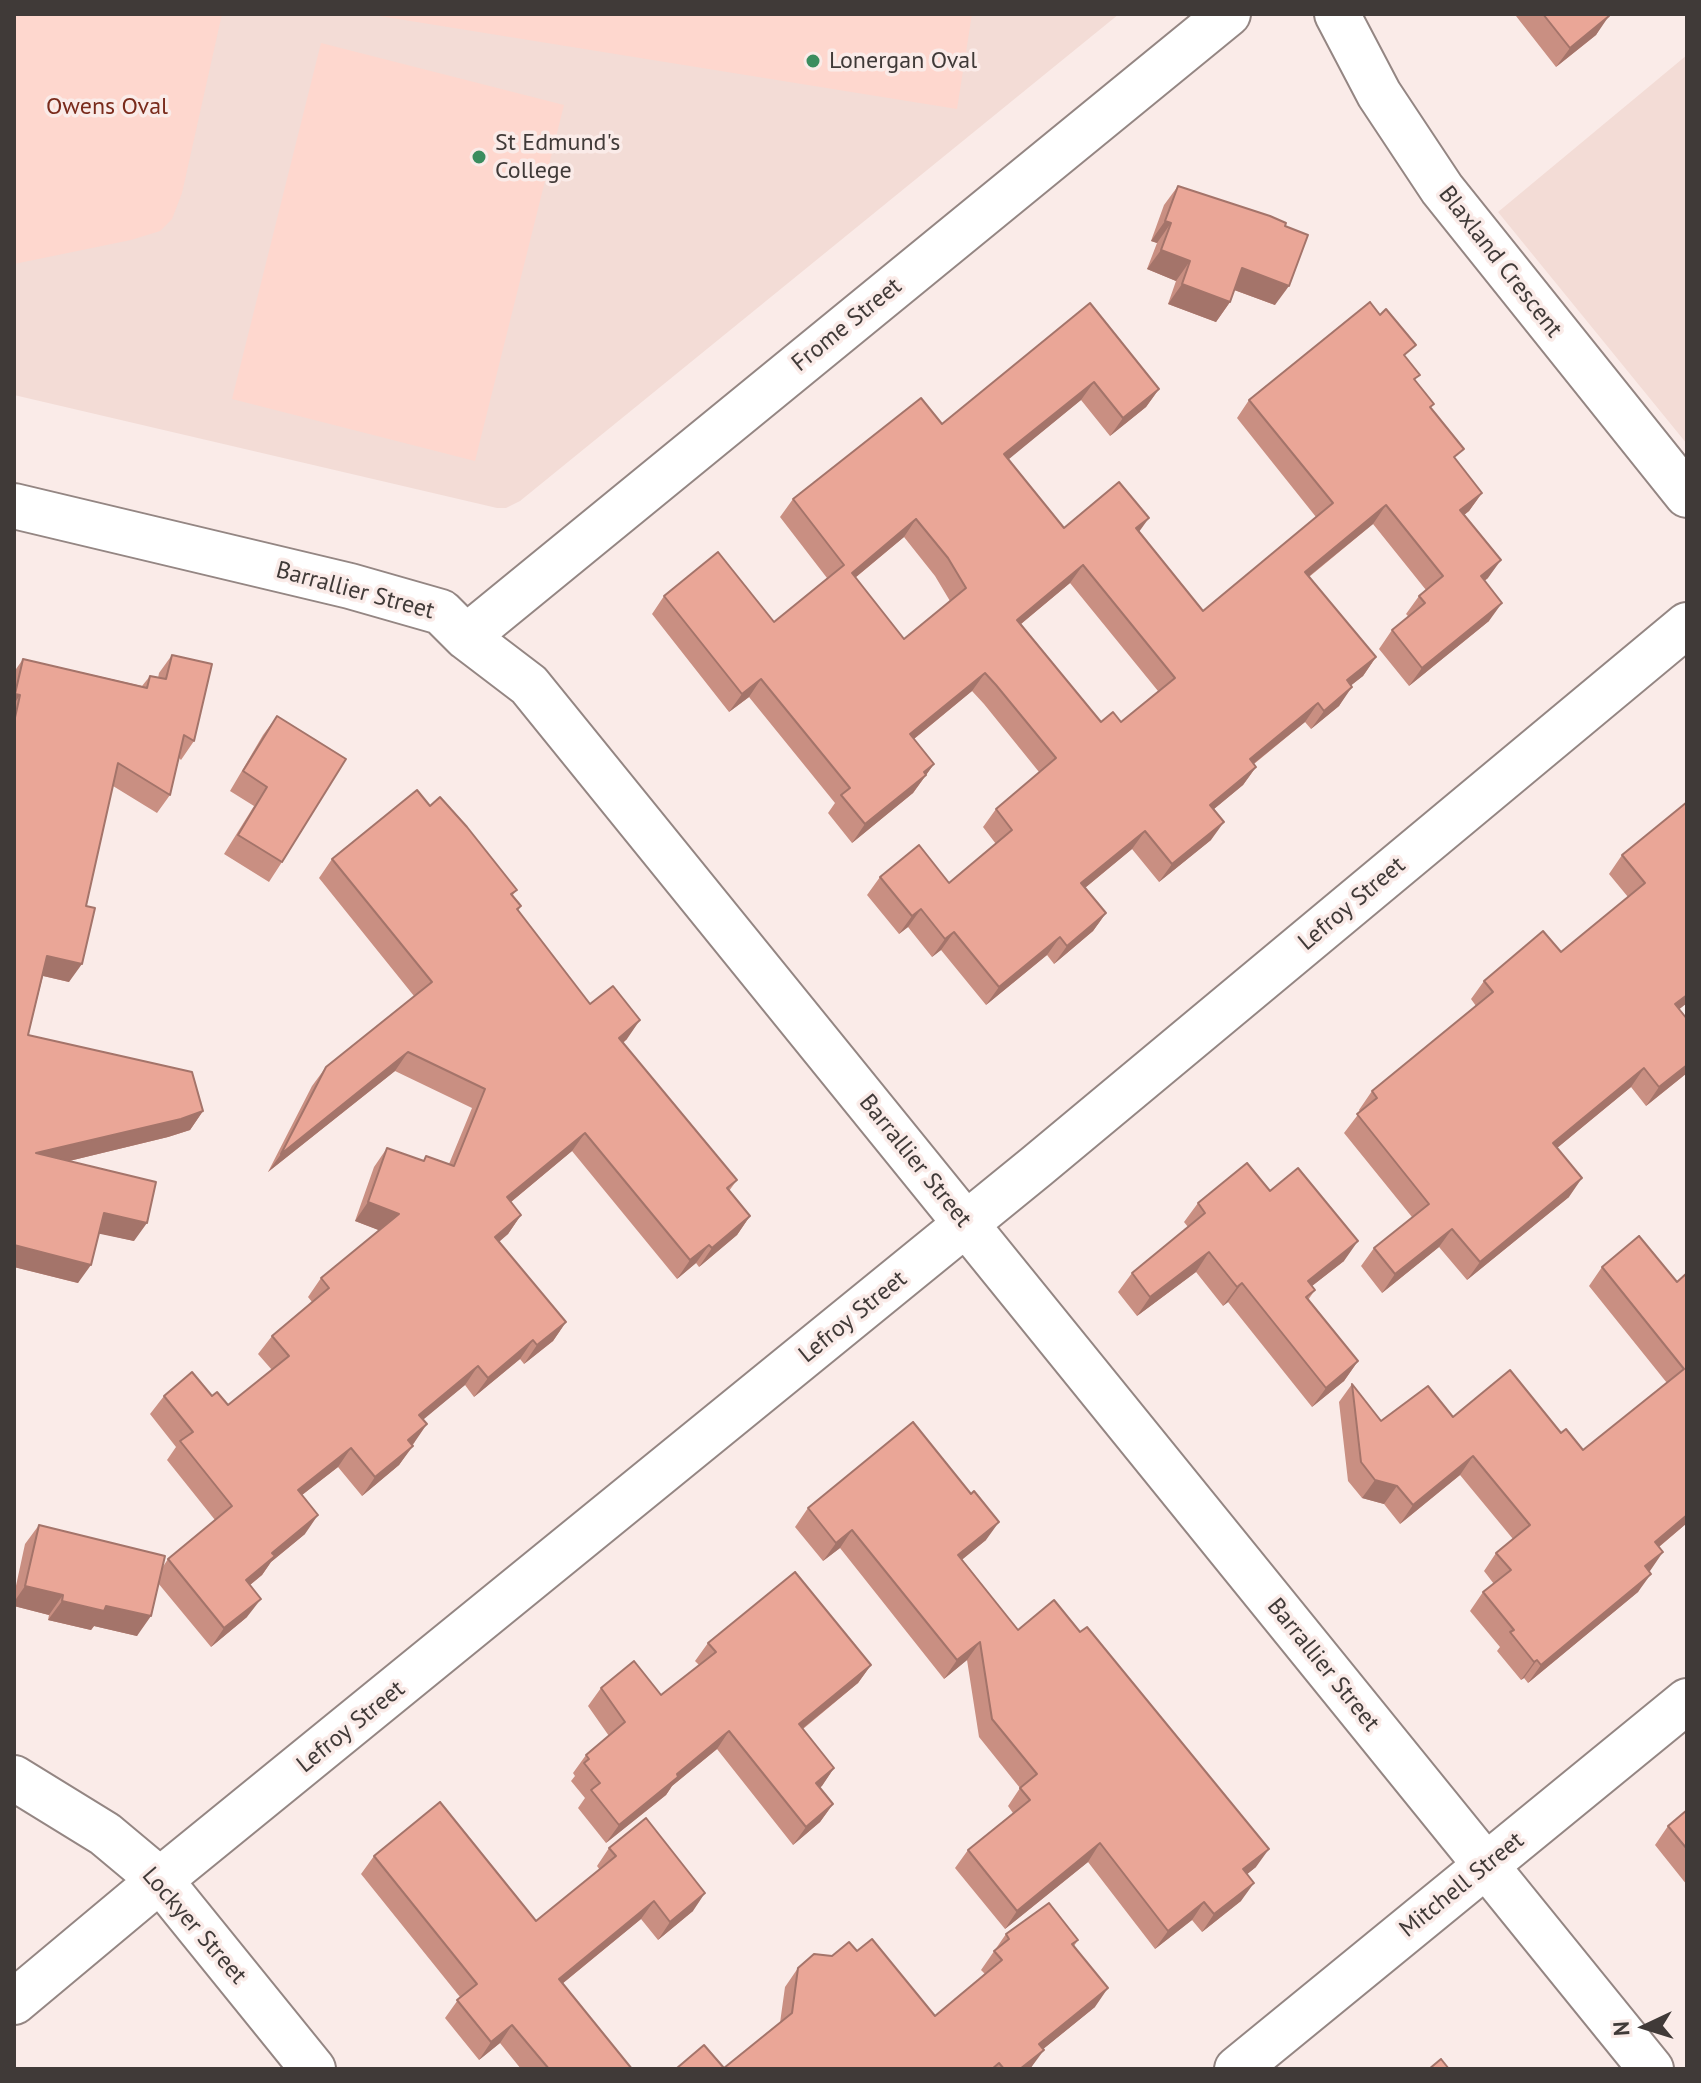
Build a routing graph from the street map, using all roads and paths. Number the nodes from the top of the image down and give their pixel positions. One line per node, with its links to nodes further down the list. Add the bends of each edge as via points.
1 (1228, 14): 6 (street, Frome Street)
2 (1337, 14): 3 (street, Blaxland Crescent, via 1379,94 1442,189)
3 (1687, 495)
4 (14, 506): 6 (street, Barrallier Street, via 441,612)
5 (1687, 625): 7 (street, Lefroy Street)
6 (466, 637): 7 (street, Barrallier Street, via 529,685)
7 (966, 1224): 10 (street, Barrallier Street); 11 (street, Lefroy Street)
8 (1687, 1701): 10 (street, Mitchell Street)
9 (14, 1778): 11 (street, Lockyer Street, via 78,1814)
10 (1486, 1865): 14 (street, Mitchell Street); 15 (street, Barrallier Street)
11 (160, 1880): 12 (street, Lefroy Street); 13 (street, Lockyer Street)
12 (14, 2002)
13 (313, 2069)
14 (1237, 2069)
15 (1651, 2069)

